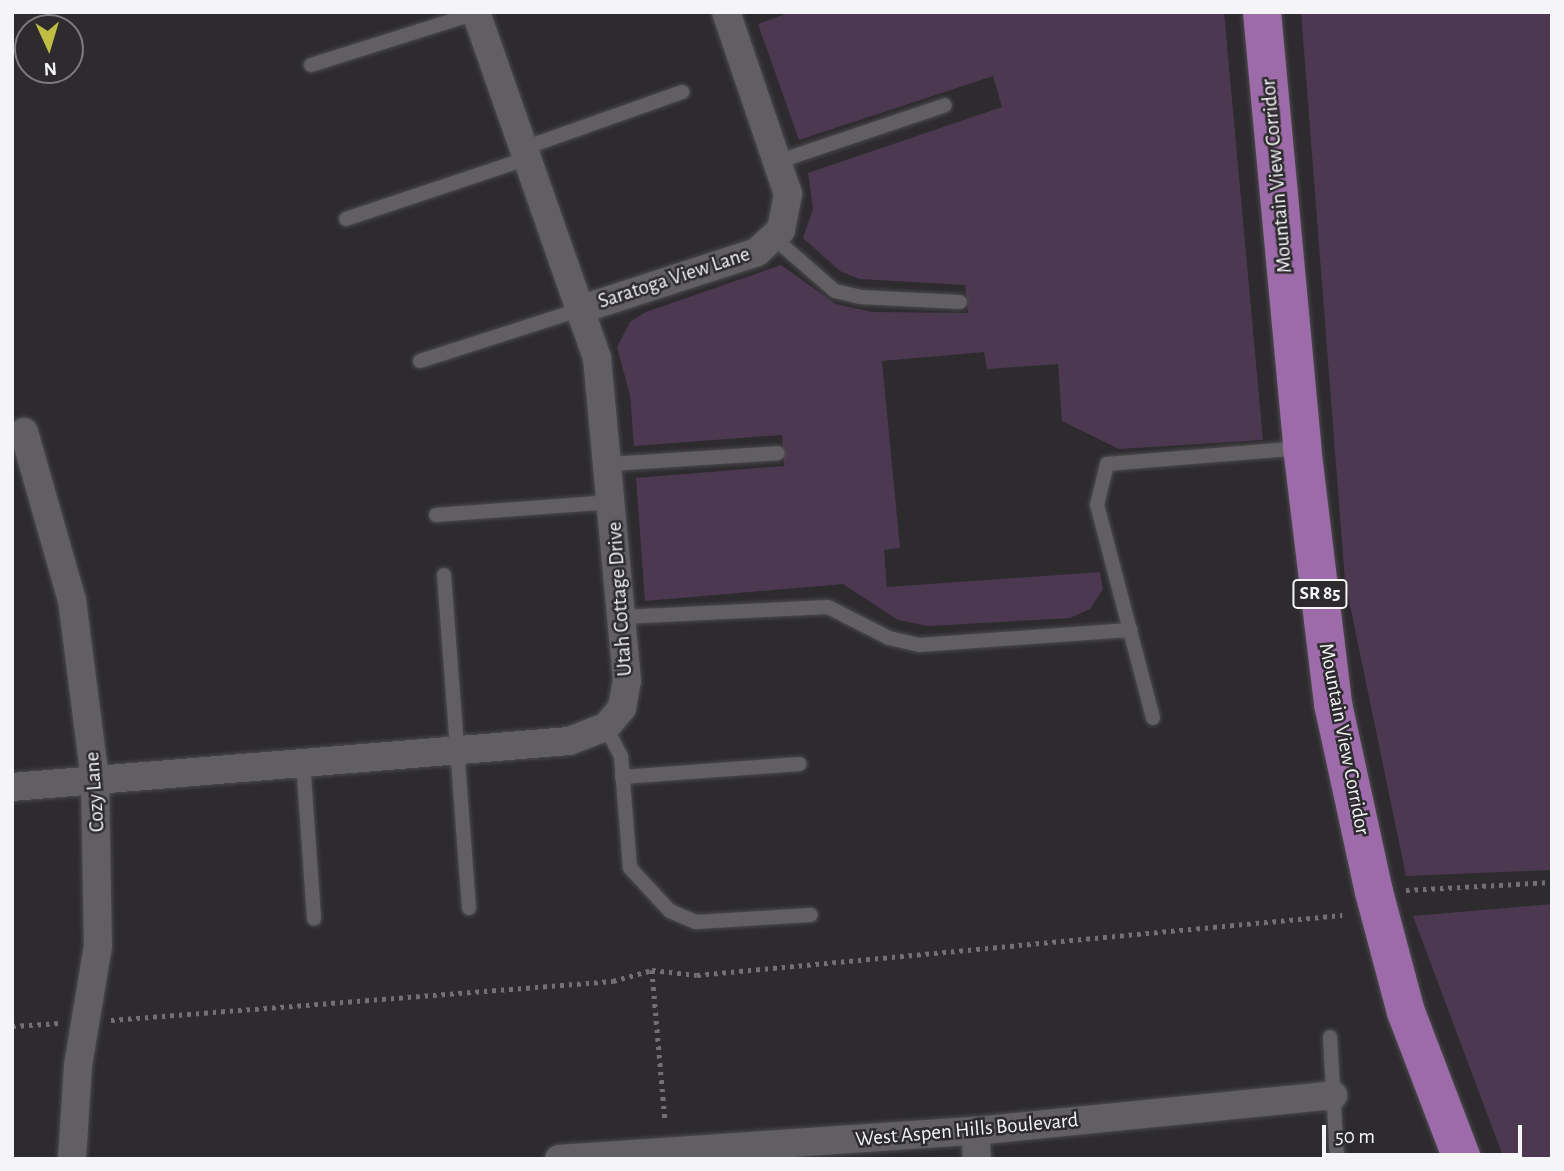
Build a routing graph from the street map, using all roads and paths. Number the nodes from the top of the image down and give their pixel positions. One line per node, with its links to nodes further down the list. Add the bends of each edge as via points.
1 (1262, 12): 15 (highway, Mountain View Corridor / SR 85)
2 (476, 13): 4 (lane); 7 (street, Utah Cottage Drive)
3 (730, 13): 8 (street, Saratoga View Lane)
4 (311, 65)
5 (682, 92): 7 (lane)
6 (945, 105): 8 (lane)
7 (526, 153): 9 (lane); 12 (street, Utah Cottage Drive)
8 (777, 162): 10 (street, Saratoga View Lane, via 788,207)
9 (346, 219)
10 (775, 239): 11 (lane, via 835,291 860,297); 12 (street, Saratoga View Lane, via 757,252)
11 (960, 302)
12 (582, 309): 13 (lane); 17 (street, Utah Cottage Drive, via 601,377)
13 (420, 361)
14 (24, 432): 29 (street, Cozy Lane, via 72,600)
15 (1302, 447): 22 (lane, via 1107,464 1097,505); 32 (highway, Mountain View Corridor / SR 85, via 1333,704)
16 (778, 453): 17 (lane)
17 (609, 464): 18 (street, Utah Cottage Drive)
18 (612, 502): 19 (lane); 21 (street, Utah Cottage Drive)
19 (436, 515)
20 (444, 575): 25 (lane)
21 (622, 617): 22 (lane, via 817,606 839,610 889,638 919,645); 24 (street, Utah Cottage Drive, via 626,695)
22 (1130, 630): 23 (lane)
23 (1153, 718)
24 (606, 727): 25 (street, via 569,741); 28 (lane, via 618,747)
25 (457, 749): 26 (street); 33 (lane)
26 (303, 761): 29 (street); 36 (lane)
27 (800, 764): 28 (lane)
28 (622, 777): 34 (lane, via 630,868 670,911 696,922)
29 (94, 779): 30 (street); 38 (street, Cozy Lane, via 99,908)
30 (12, 787)
31 (1552, 882): 32 (path)
32 (1374, 892): 47 (highway, Mountain View Corridor / SR 85, via 1406,1012)
33 (469, 908)
34 (811, 915)
35 (1342, 915): 37 (path, via 697,975)
36 (314, 919)
37 (652, 970): 38 (path, via 613,981); 42 (path)
38 (87, 1021): 39 (path); 44 (street, Cozy Lane)
39 (12, 1026)
40 (1330, 1037): 41 (lane)
41 (1333, 1096): 43 (street, West Aspen Hills Boulevard); 46 (lane)
42 (665, 1118)
43 (976, 1145): 45 (street, West Aspen Hills Boulevard)
44 (72, 1159)
45 (559, 1159)
46 (1337, 1159)
47 (1462, 1159)

